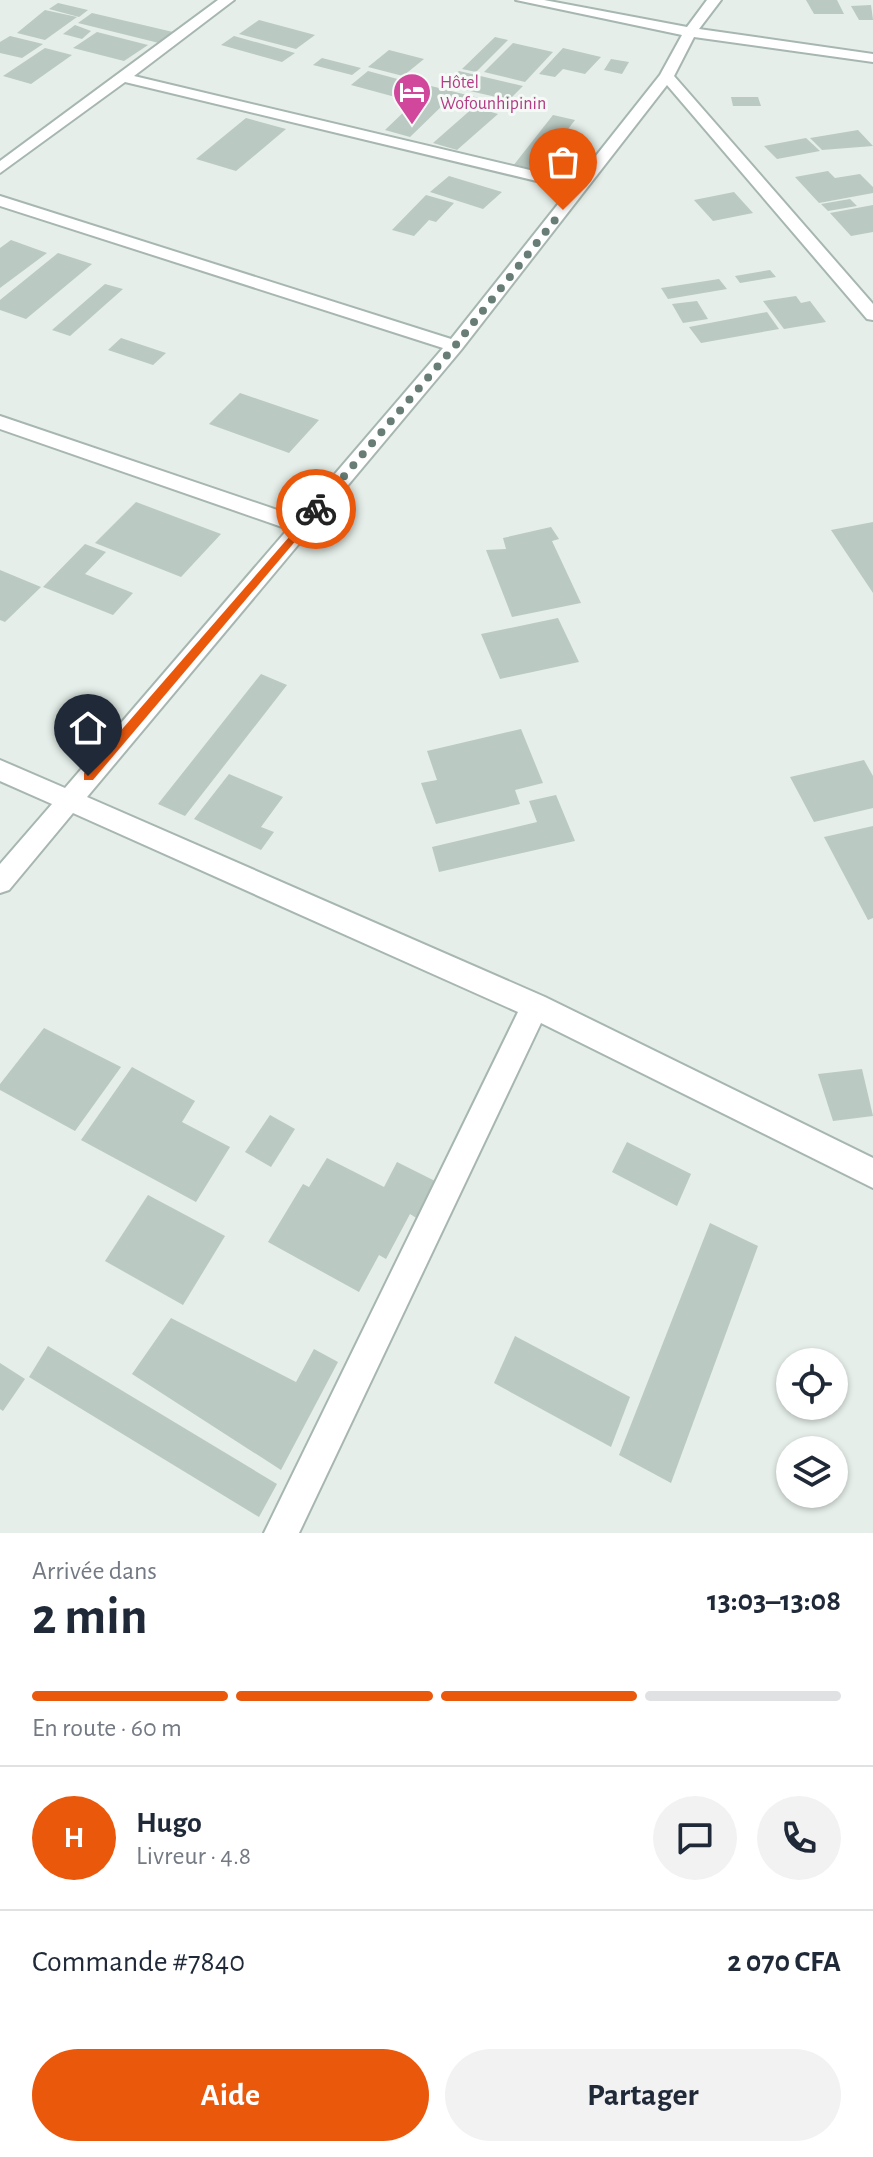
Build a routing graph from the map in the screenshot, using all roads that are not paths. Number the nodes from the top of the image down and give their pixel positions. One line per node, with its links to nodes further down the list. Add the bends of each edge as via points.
1 (227, 0): 7 (street)
2 (523, 0): 4 (street)
3 (714, 0): 4 (street)
4 (690, 32): 5 (street); 6 (street)
5 (873, 58)
6 (667, 76): 9 (street); 11 (street)
7 (122, 77): 8 (street); 9 (street)
8 (0, 168)
9 (581, 187): 12 (street)
10 (0, 201): 12 (street)
11 (873, 315)
12 (455, 346): 14 (street)
13 (0, 422): 14 (street)
14 (302, 526): 16 (street)
15 (0, 770): 16 (street)
16 (69, 799): 17 (street); 18 (street)
17 (0, 882)
18 (535, 1006): 19 (street); 20 (street)
19 (873, 1173)
20 (281, 1533)

